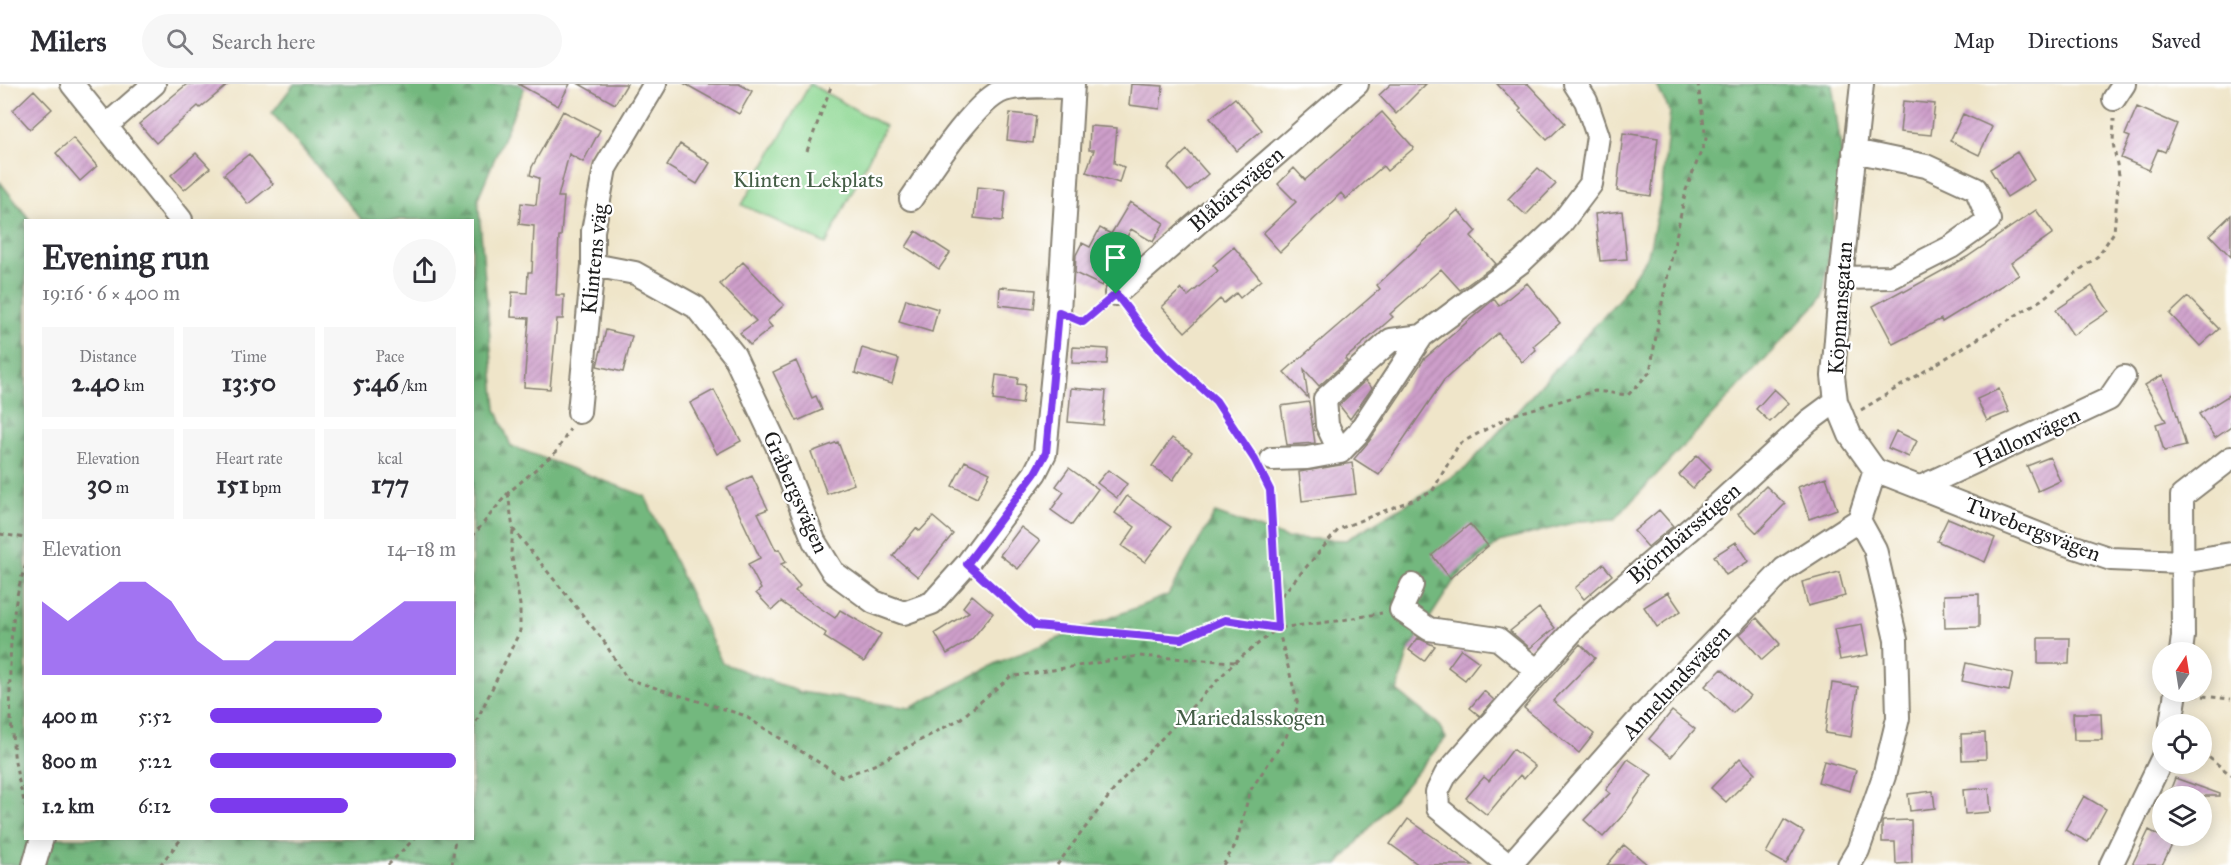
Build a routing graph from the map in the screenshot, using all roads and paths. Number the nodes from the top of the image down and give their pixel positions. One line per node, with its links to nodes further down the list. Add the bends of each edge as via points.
1 (72, 84): 11 (street)
2 (154, 84): 11 (street)
3 (655, 84): 16 (street, Klintens väg, via 605,168 593,231)
4 (832, 84): 12 (path)
5 (1357, 84): 18 (street, Blåbärsvägen)
6 (1575, 84): 20 (street, via 1586,100 1598,136 1591,184 1560,225 1521,262)
7 (1698, 84): 40 (path, via 1706,139 1686,190 1650,372 1628,395 1595,391 1512,415 1459,444 1432,492 1339,529)
8 (1862, 84): 13 (street, Köpmansgatan)
9 (1073, 85): 14 (street, Gråbergsvägen, via 1003,90 974,114); 19 (street, Gråbergsvägen)
10 (2119, 92): 22 (path, via 2113,143 2119,175 2114,232 2098,256 2041,300)
11 (106, 126): 15 (street)
12 (807, 151)
13 (1854, 151): 17 (street, Köpmansgatan); 17 (street, via 1926,166 1976,189 1989,220 1951,247 1892,277)
14 (911, 199)
15 (180, 219)
16 (593, 266): 23 (street, Klintens väg); 37 (street, Gråbergsvägen, via 635,273 696,307 734,355 777,447 814,541 833,572 874,602 904,612 932,603)
17 (1840, 278): 22 (street, Köpmansgatan, via 1833,376)
18 (1116, 294): 19 (path, via 1083,322); 26 (path, via 1166,355 1216,401)
19 (1059, 312): 37 (street, Gråbergsvägen, via 1046,453)
20 (1422, 336): 24 (street, via 1359,432); 24 (street, via 1391,339 1325,399 1327,425)
21 (2124, 377): 28 (street, Hallonvägen, via 2109,399)
22 (1840, 410): 27 (street, Köpmansgatan, via 1850,435); 45 (street, Björnbärsstigen, via 1809,421 1577,626)
23 (579, 412): 29 (path, via 557,451)
24 (1340, 452): 26 (street)
25 (2231, 458): 36 (street, via 2182,496)
26 (1264, 459): 40 (path, via 1270,490)
27 (1875, 470): 28 (street, Tuvebergsvägen); 30 (street)
28 (1922, 487): 36 (street, Tuvebergsvägen, via 2111,559)
29 (508, 493): 31 (path); 33 (path)
30 (1859, 520): 61 (street, Annelundsvägen, via 1784,569 1641,717); 62 (street, via 1875,549 1896,640 1898,718 1884,776)
31 (513, 529): 44 (path, via 603,640 627,679 743,715 842,777 960,719 1010,677 1138,656); 48 (path, via 511,552 520,631)
32 (0, 534): 34 (path)
33 (474, 535)
34 (24, 538)
35 (2231, 554): 36 (street, Tuvebergsvägen)
36 (2182, 562): 43 (street)
37 (967, 564): 42 (path, via 1035,626 1181,639 1225,620)
38 (24, 572): 52 (path, via 15,606 11,704 14,755)
39 (1412, 585): 41 (street)
40 (1276, 602): 42 (path)
41 (1401, 610): 42 (path); 45 (street, via 1429,629 1498,639)
42 (1278, 628): 44 (path); 60 (path, via 1298,705 1286,738 1251,791 1236,844)
43 (2181, 642)
44 (1235, 662): 59 (path, via 1119,783)
45 (1536, 670): 61 (street, Björnbärsstigen, via 1446,774 1437,792 1438,808)
46 (2212, 697): 47 (path)
47 (2231, 699)
48 (474, 726)
49 (2212, 760): 51 (path)
50 (2155, 774): 63 (street)
51 (2231, 775)
52 (24, 799)
53 (180, 840): 56 (path)
54 (413, 840): 57 (path)
55 (455, 840): 58 (path)
56 (160, 865)
57 (388, 865)
58 (452, 865)
59 (1057, 865)
60 (1223, 865)
61 (1509, 865)
62 (1849, 865)
63 (2110, 865)

